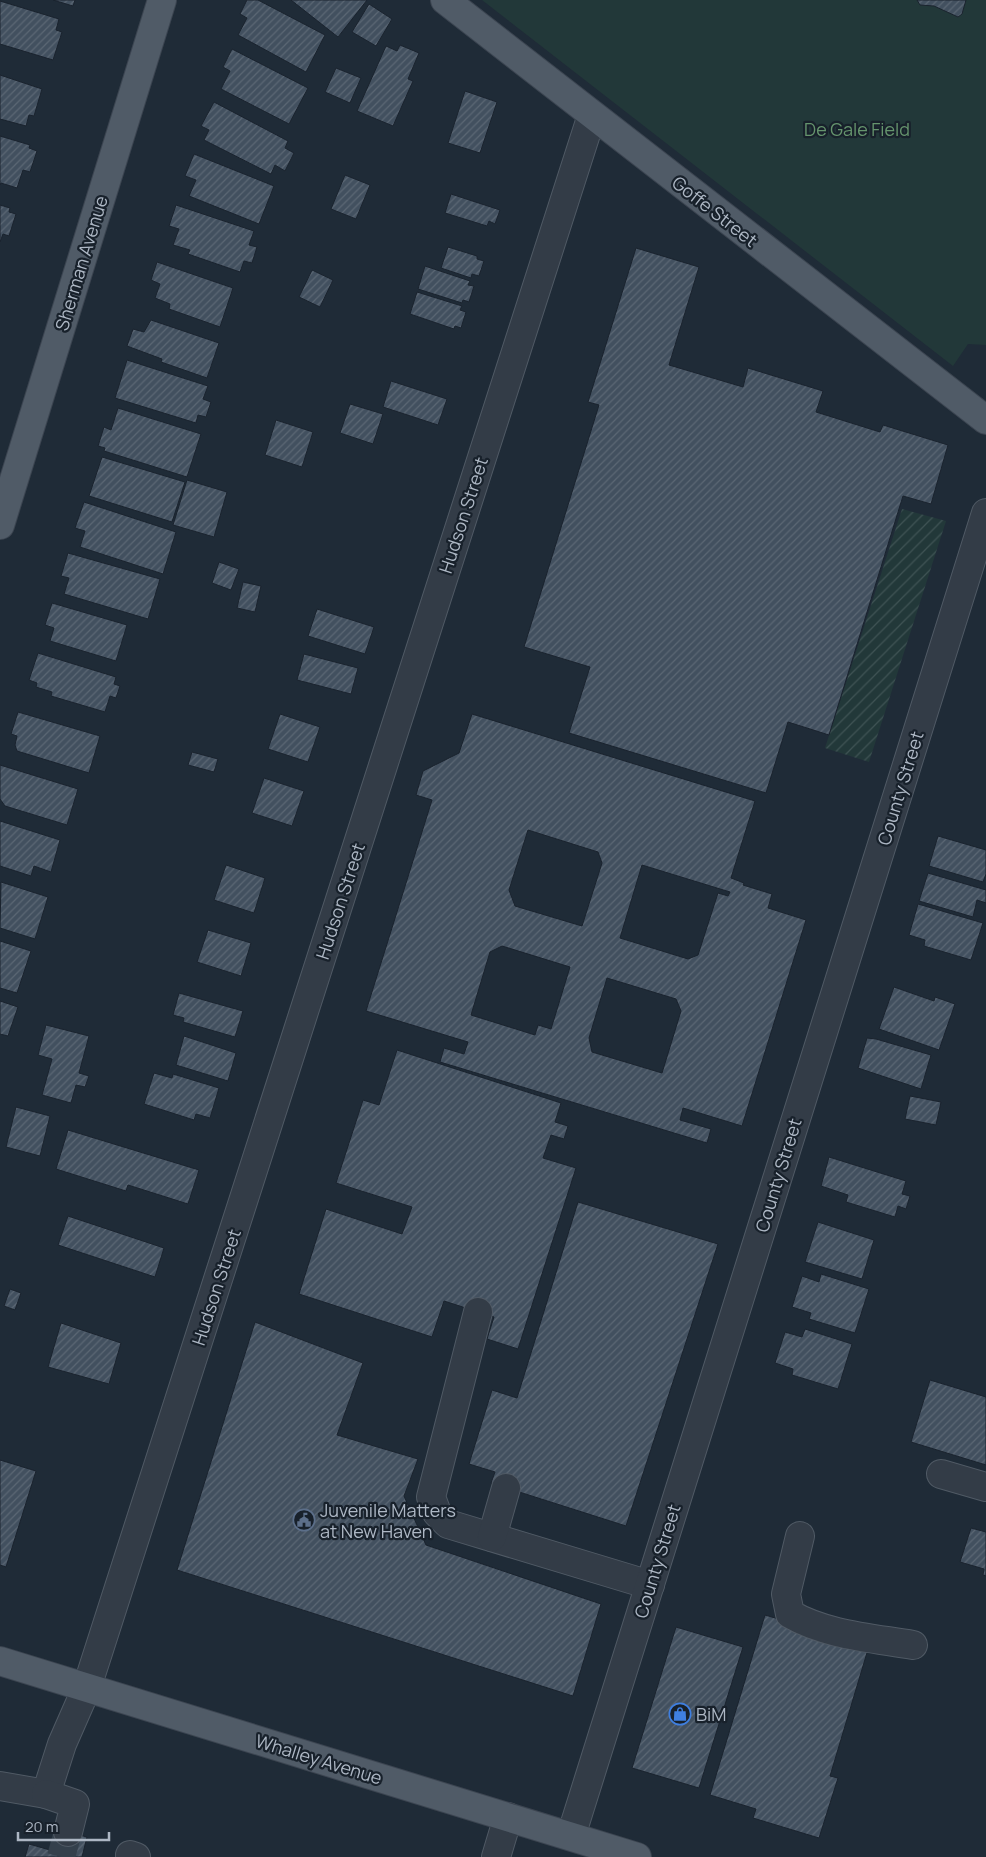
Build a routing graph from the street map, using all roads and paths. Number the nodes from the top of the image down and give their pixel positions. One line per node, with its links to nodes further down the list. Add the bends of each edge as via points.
1 (162, 0): 6 (main road, Sherman Avenue)
2 (445, 0): 3 (main road, Goffe Street)
3 (592, 115): 4 (main road, Goffe Street); 16 (street, Hudson Street)
4 (986, 420)
5 (986, 513): 13 (street, County Street)
6 (0, 526)
7 (478, 1312): 12 (street, via 431,1497 437,1513 448,1524)
8 (941, 1474): 9 (street)
9 (986, 1487)
10 (506, 1488): 12 (street)
11 (800, 1536): 14 (street, via 786,1594 790,1614 831,1630)
12 (492, 1537): 13 (street)
13 (650, 1585): 21 (street, County Street)
14 (914, 1645)
15 (0, 1664): 16 (main road, Whalley Avenue)
16 (87, 1687): 18 (street, Hudson Street, via 62,1744); 19 (main road, Whalley Avenue)
17 (0, 1786): 18 (street)
18 (46, 1794): 20 (street, via 75,1804)
19 (508, 1817): 21 (main road, Whalley Avenue); 22 (street)
20 (68, 1832)
21 (571, 1836): 23 (main road, Whalley Avenue)
22 (496, 1857)
23 (637, 1857)

